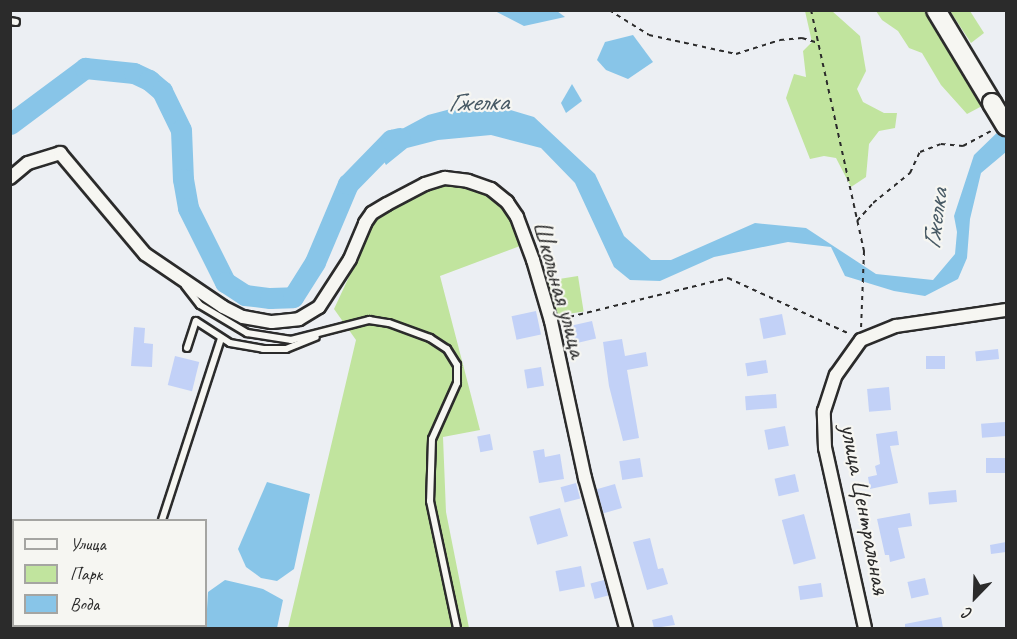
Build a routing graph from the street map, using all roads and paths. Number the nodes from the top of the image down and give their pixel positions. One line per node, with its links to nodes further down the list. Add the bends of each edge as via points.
1 (609, 10): 4 (path, via 649,35 736,54 780,40 802,38)
2 (811, 10): 4 (path)
3 (936, 10): 5 (main road, bridge)
4 (818, 43): 7 (path)
5 (1002, 126): 7 (path, via 963,146 941,144 920,152 910,173)
6 (10, 178): 8 (street, Школьная улица, via 28,163 60,153 145,254)
7 (857, 221): 13 (path, via 864,251)
8 (173, 272): 10 (street, Школьная улица, via 243,317 272,322 299,319 319,307 332,289 372,213 424,184 445,178 491,189 507,202 517,217); 11 (lane, via 200,305 247,333 291,340)
9 (1006, 310): 13 (street, via 896,326)
10 (551, 321): 13 (path, via 728,278); 17 (street, Школьная улица, via 585,478)
11 (336, 328): 12 (lane, via 286,349 264,349); 16 (lane, via 369,320 389,323 430,338 447,349 457,364 457,382 432,440 430,501)
12 (221, 338): 14 (lane, via 196,321); 15 (lane)
13 (861, 340): 18 (street, улица Центральная, via 837,375 824,411 825,448)
14 (187, 348)
15 (162, 519)
16 (456, 628)
17 (626, 628)
18 (865, 628)

